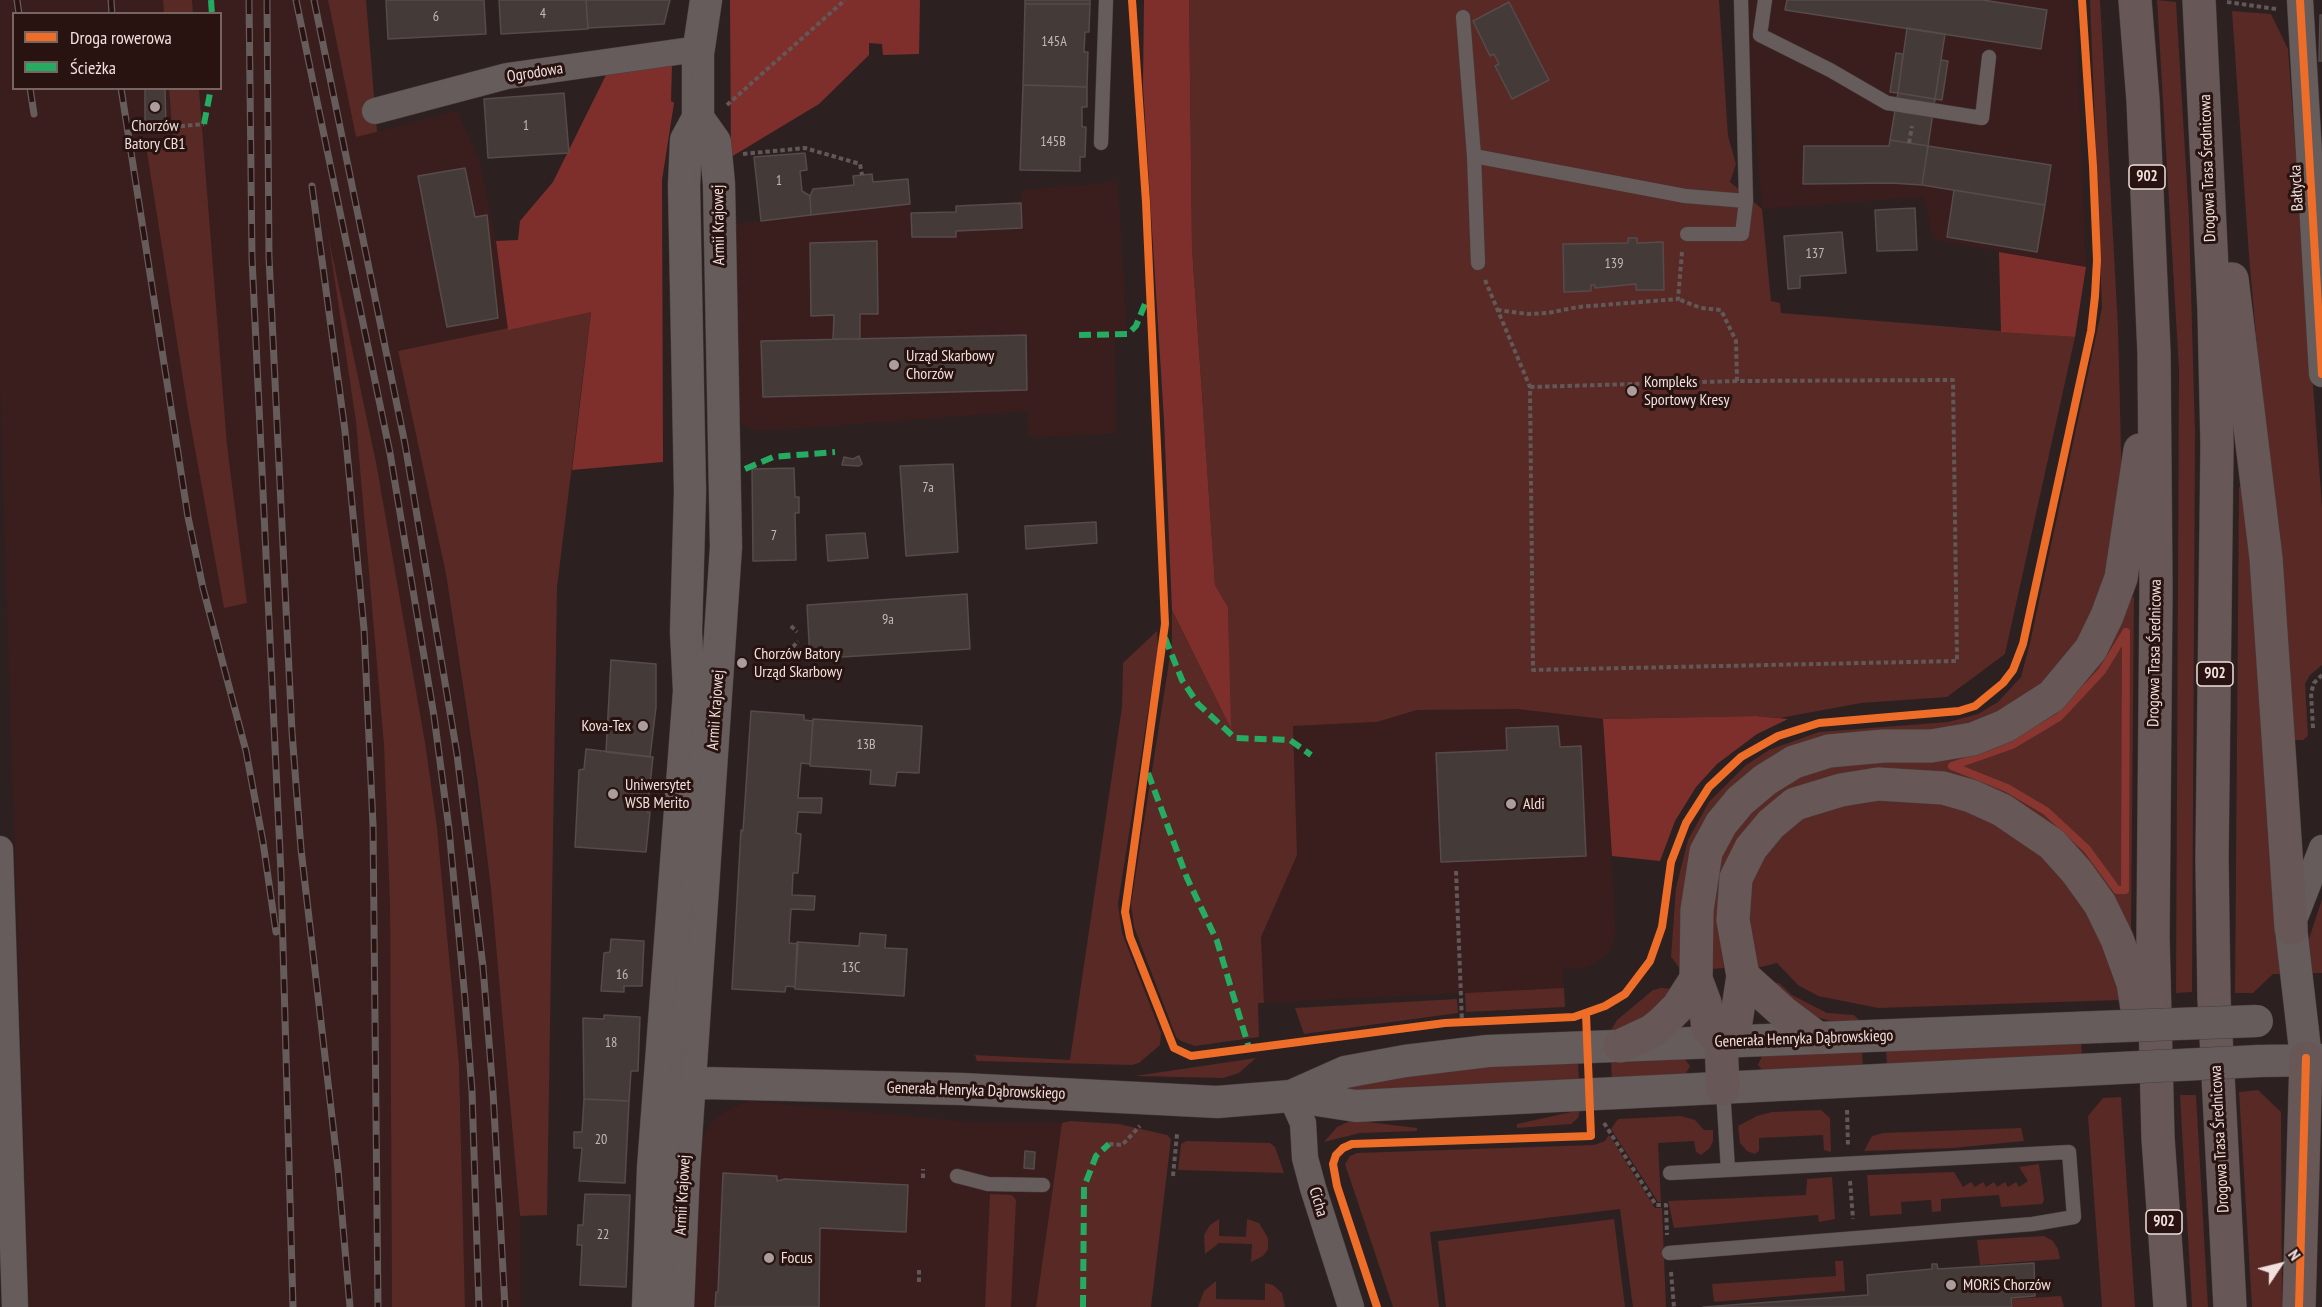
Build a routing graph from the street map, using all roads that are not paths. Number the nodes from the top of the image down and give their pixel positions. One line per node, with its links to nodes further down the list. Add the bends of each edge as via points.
1 (706, 0): 10 (street, Armii Krajowej)
2 (1106, 0): 13 (lane)
3 (1741, 0): 16 (lane)
4 (1765, 0): 11 (lane, via 1760,35 1887,103 1982,118)
5 (2135, 0): 20 (main road, Drogowa Trasa Średnicowa / 902, via 2144,100)
6 (2210, 1): 9 (main road, Drogowa Trasa Średnicowa / 902)
7 (2289, 5): 19 (street, Bałtycka)
8 (1463, 17): 15 (lane)
9 (2202, 41): 30 (main road, via 2266,558); 53 (main road, Drogowa Trasa Średnicowa / 902, via 2217,445 2214,986)
10 (698, 49): 12 (street, Ogrodowa, via 507,76); 14 (street, Armii Krajowej, via 698,118 715,142)
11 (1989, 57)
12 (375, 111)
13 (1101, 143)
14 (714, 150): 22 (street, Armii Krajowej, via 719,184); 23 (street, Armii Krajowej, via 684,186)
15 (1474, 156): 16 (lane, via 1685,196); 18 (lane)
16 (1746, 201): 17 (lane, via 1742,234)
17 (1687, 234)
18 (1478, 263)
19 (2321, 338): 21 (street, Bałtycka)
20 (2154, 353): 32 (main road, via 2121,578 2108,616 2080,663 2052,696 2005,726 1973,739 1931,746 1829,751 1794,762 1765,780 1721,824 1706,852 1696,910); 41 (main road, Drogowa Trasa Średnicowa / 902, via 2153,937)
21 (2322, 374)
22 (724, 441): 23 (street); 24 (street, Armii Krajowej)
23 (688, 442): 25 (street, Armii Krajowej)
24 (726, 547): 25 (street); 26 (street, Armii Krajowej)
25 (690, 549): 27 (street, Armii Krajowej)
26 (724, 589): 27 (street); 38 (street, Armii Krajowej)
27 (689, 594): 38 (street, Armii Krajowej)
28 (2322, 848): 30 (street)
29 (0, 849): 47 (street)
30 (2291, 928): 33 (street)
31 (1743, 976): 34 (main road); 35 (main road, via 1735,1028); 41 (main road, via 1733,920 1736,878 1751,848 1795,804 1878,784 1943,788 1971,796 2002,810 2052,844 2100,904 2133,983)
32 (1696, 979): 35 (main road, via 1705,1003 1708,1029); 36 (main road, via 1662,1023)
33 (2312, 1019): 34 (street, Generała Henryka Dąbrowskiego, bridge); 37 (street)
34 (1816, 1037): 35 (street, Generała Henryka Dąbrowskiego)
35 (1721, 1042): 36 (street, Generała Henryka Dąbrowskiego); 39 (main road)
36 (1620, 1046): 40 (street, Generała Henryka Dąbrowskiego, via 1488,1051 1404,1061 1345,1072)
37 (2314, 1059): 39 (street, Generała Henryka Dąbrowskiego, bridge); 54 (main road)
38 (675, 1083): 40 (street, Generała Henryka Dąbrowskiego, via 962,1089 1217,1102); 49 (street, Armii Krajowej); 50 (street, Armii Krajowej)
39 (1723, 1089): 40 (street, Generała Henryka Dąbrowskiego, via 1356,1106); 42 (lane)
40 (1292, 1096): 51 (street, Cicha, via 1303,1123 1310,1177)
41 (2158, 1138): 52 (main road, Drogowa Trasa Średnicowa / 902)
42 (1728, 1170): 43 (lane); 46 (lane, via 2069,1152 2074,1217 2033,1224)
43 (1670, 1173)
44 (957, 1176): 45 (lane, via 988,1184)
45 (1043, 1185)
46 (1669, 1252)
47 (7, 1260): 48 (street)
48 (15, 1307)
49 (648, 1307)
50 (678, 1307)
51 (1351, 1307)
52 (2170, 1307)
53 (2230, 1307)
54 (2299, 1307)

